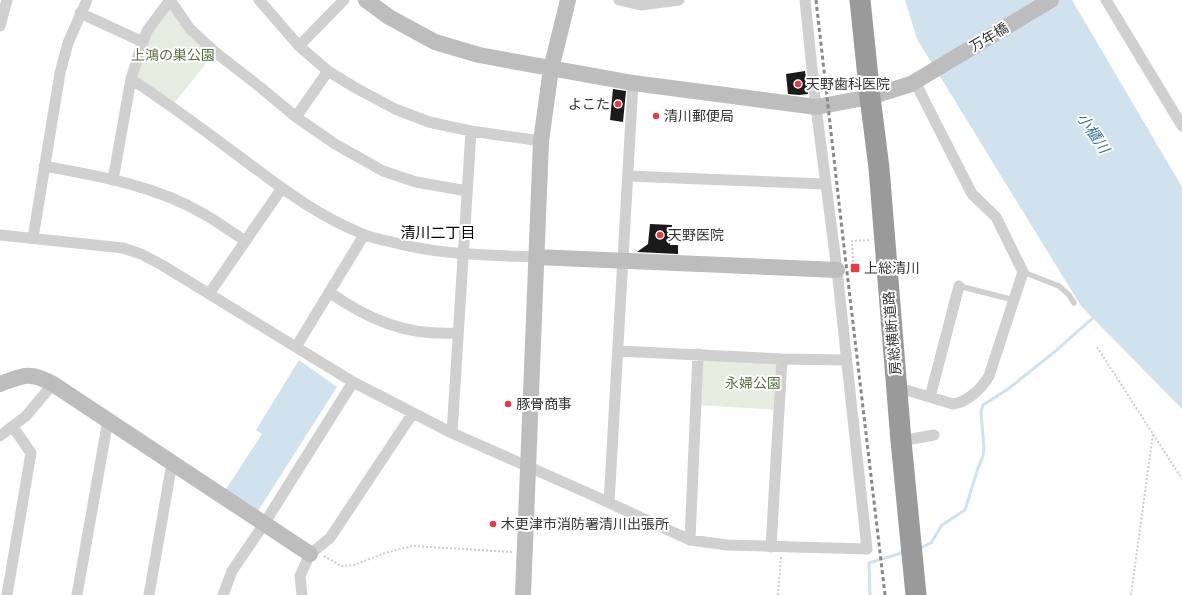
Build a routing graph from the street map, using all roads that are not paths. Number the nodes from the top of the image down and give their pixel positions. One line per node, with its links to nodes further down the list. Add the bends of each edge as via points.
1 (7, 0): 16 (street)
2 (86, 0): 15 (street)
3 (170, 0): 17 (street, via 147,31); 26 (street, via 190,29 210,48)
4 (259, 0): 18 (street)
5 (344, 0): 18 (street)
6 (366, 0): 19 (street, 万年橋, via 389,17 435,42 479,56)
7 (568, 0): 19 (street)
8 (619, 0): 14 (street)
9 (679, 0): 14 (street)
10 (805, 0): 25 (street)
11 (860, 0): 24 (highway, 房総横断道路)
12 (1051, 0): 21 (street, 万年橋)
13 (1106, 0): 27 (street)
14 (642, 3)
15 (80, 13): 17 (street); 30 (street, via 60,73)
16 (0, 26)
17 (143, 42): 22 (street)
18 (299, 46): 20 (street)
19 (551, 69): 23 (street, 万年橋); 29 (street)
20 (328, 71): 26 (street); 28 (street, via 395,109 429,122)
21 (921, 78): 24 (street, 万年橋); 44 (street, via 972,194 996,217)
22 (132, 79): 32 (street); 34 (street)
23 (633, 83): 25 (street, 万年橋); 31 (street)
24 (870, 98): 25 (street, 万年橋); 59 (highway, 房総横断道路)
25 (816, 107): 33 (street)
26 (296, 117): 35 (street, via 335,144 383,171 416,182)
27 (1182, 126)
28 (471, 132): 29 (street); 35 (street)
29 (541, 141): 41 (street)
30 (44, 166): 32 (street); 38 (street)
31 (628, 176): 33 (street); 42 (street)
32 (113, 180): 39 (street, via 147,189 201,212)
33 (826, 184): 43 (street)
34 (282, 188): 37 (street, via 314,210); 39 (street)
35 (467, 191): 40 (street)
36 (0, 235): 38 (street)
37 (364, 235): 40 (street, via 414,248); 46 (street)
38 (33, 238): 47 (street, via 123,248 162,265)
39 (246, 241): 47 (street)
40 (463, 254): 41 (street); 50 (street)
41 (536, 257): 42 (street); 69 (street)
42 (623, 261): 43 (street); 52 (street)
43 (836, 270): 55 (street)
44 (1023, 272): 48 (street); 49 (lane, via 1059,286)
45 (959, 286): 48 (lane); 60 (street)
46 (330, 292): 50 (street, via 367,316 399,327 420,333); 51 (street)
47 (210, 294): 51 (street)
48 (1014, 300): 60 (street, via 989,376 983,386 960,403 953,404)
49 (1074, 303)
50 (458, 333): 64 (street)
51 (296, 347): 56 (street)
52 (618, 351): 53 (street); 70 (street)
53 (698, 354): 54 (street); 72 (street)
54 (782, 359): 55 (street); 73 (street)
55 (846, 360): 73 (street, via 867,549)
56 (352, 382): 61 (street); 71 (street)
57 (0, 384): 58 (street, via 22,376 41,377)
58 (53, 384): 62 (street); 63 (street, via 26,416)
59 (896, 387): 60 (street); 67 (highway, 房総横断道路)
60 (930, 397)
61 (413, 413): 64 (street); 74 (street, via 330,538)
62 (108, 420): 68 (street); 76 (street)
63 (13, 427): 66 (street); 75 (street, via 31,453)
64 (452, 433): 69 (street)
65 (934, 435): 67 (street)
66 (0, 436)
67 (901, 441): 81 (highway, 房総横断道路)
68 (172, 463): 71 (street); 77 (street)
69 (528, 467): 70 (street); 80 (street)
70 (609, 503): 72 (street)
71 (264, 524): 74 (street); 78 (street, via 232,571)
72 (690, 540): 73 (street, via 727,545)
73 (777, 547)
74 (313, 552): 79 (street, via 300,576)
75 (7, 595)
76 (77, 595)
77 (149, 595)
78 (223, 595)
79 (302, 595)
80 (523, 595)
81 (916, 595)

